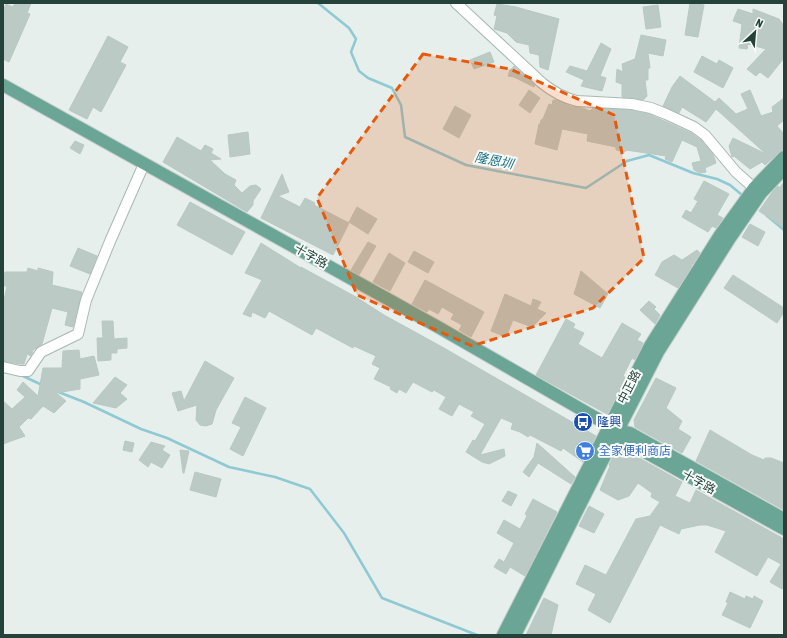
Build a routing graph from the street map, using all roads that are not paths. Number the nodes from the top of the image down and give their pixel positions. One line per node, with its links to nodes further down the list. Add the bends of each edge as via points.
1 (456, 3): 6 (street, via 542,84 554,92 577,101 632,104 666,114 705,135 736,172)
2 (3, 85): 4 (main road, 十字路)
3 (784, 157): 6 (main road, 中正路)
4 (144, 164): 7 (street, via 86,300 78,334 41,352 28,371); 8 (main road, 十字路)
5 (784, 169): 6 (main road, 中正路)
6 (758, 191): 8 (main road, 中正路, via 720,235 650,346)
7 (3, 367)
8 (614, 428): 9 (main road, 十字路, via 630,433); 10 (main road, 十字路, via 625,441); 11 (main road, 中正路); 12 (main road, 中正路)
9 (784, 519)
10 (784, 529)
11 (503, 635)
12 (515, 635)

